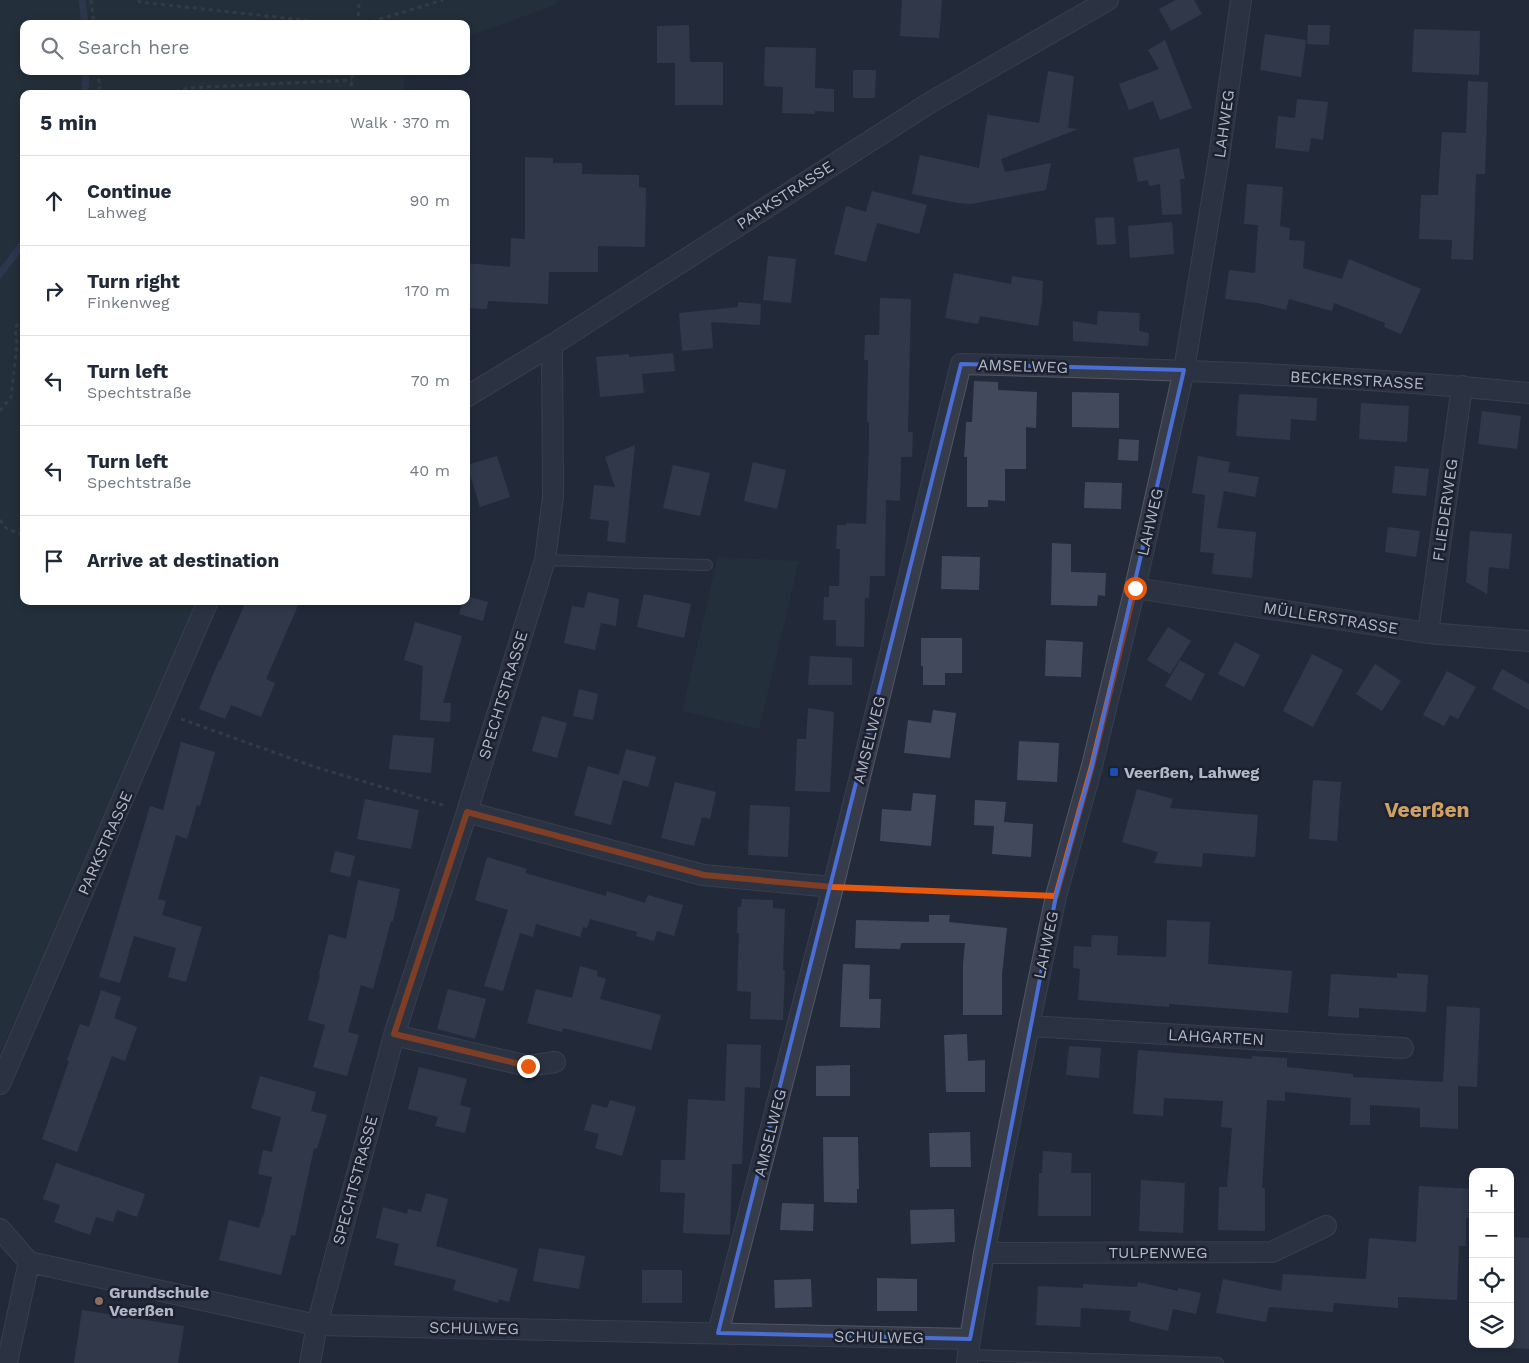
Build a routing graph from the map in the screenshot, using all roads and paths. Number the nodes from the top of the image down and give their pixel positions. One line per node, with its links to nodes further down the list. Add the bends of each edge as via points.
1 (91, 0): 7 (path)
2 (138, 0): 8 (path)
3 (359, 0): 9 (path)
4 (443, 0): 10 (path)
5 (1108, 0): 18 (street, PARKSTRASSE, via 931,102)
6 (1241, 0): 19 (street, LAHWEG)
7 (94, 20)
8 (303, 20)
9 (358, 20)
10 (377, 20)
11 (98, 75): 14 (path)
12 (353, 75): 13 (path)
13 (352, 80): 15 (path); 16 (path)
14 (100, 90)
15 (181, 90)
16 (351, 90)
17 (20, 321): 23 (path, via 15,328 17,344 11,397)
18 (552, 345): 22 (street, PARKSTRASSE); 26 (street, SPECHTSTRASSE, via 553,497)
19 (1184, 370): 20 (street, BECKERSTRASSE); 28 (street, LAHWEG); 34 (street, AMSELWEG, via 961,364)
20 (1462, 386): 21 (street, BECKERSTRASSE); 30 (street, FLIEDERWEG)
21 (1529, 392)
22 (470, 395)
23 (0, 411)
24 (0, 520): 25 (path)
25 (20, 533)
26 (545, 560): 27 (lane); 33 (street, SPECHTSTRASSE)
27 (707, 565)
28 (1135, 588): 30 (street, MÜLLERSTRASSE); 35 (street, LAHWEG, via 1092,766)
29 (206, 605): 32 (street, PARKSTRASSE)
30 (1428, 633): 31 (street, MÜLLERSTRASSE)
31 (1529, 641)
32 (162, 712): 33 (path, via 315,767); 40 (street, PARKSTRASSE)
33 (467, 812): 34 (street, via 704,875); 37 (street, SPECHTSTRASSE)
34 (833, 887): 35 (path); 46 (street, AMSELWEG)
35 (1056, 896): 36 (street, LAHWEG)
36 (1029, 1026): 38 (street, LAHGARTEN); 43 (street, LAHWEG)
37 (394, 1034): 39 (street, via 528,1066); 45 (street, SPECHTSTRASSE)
38 (1403, 1048)
39 (556, 1062)
40 (0, 1084)
41 (1326, 1226): 43 (street, TULPENWEG, via 1272,1252)
42 (0, 1228): 44 (street)
43 (984, 1253): 47 (street, LAHWEG)
44 (29, 1262): 45 (street, SCHULWEG); 48 (street)
45 (317, 1325): 46 (street, SCHULWEG); 49 (street, SPECHTSTRASSE)
46 (718, 1333): 47 (street, SCHULWEG)
47 (968, 1352): 50 (lane)
48 (7, 1363)
49 (310, 1363)
50 (1218, 1363)

